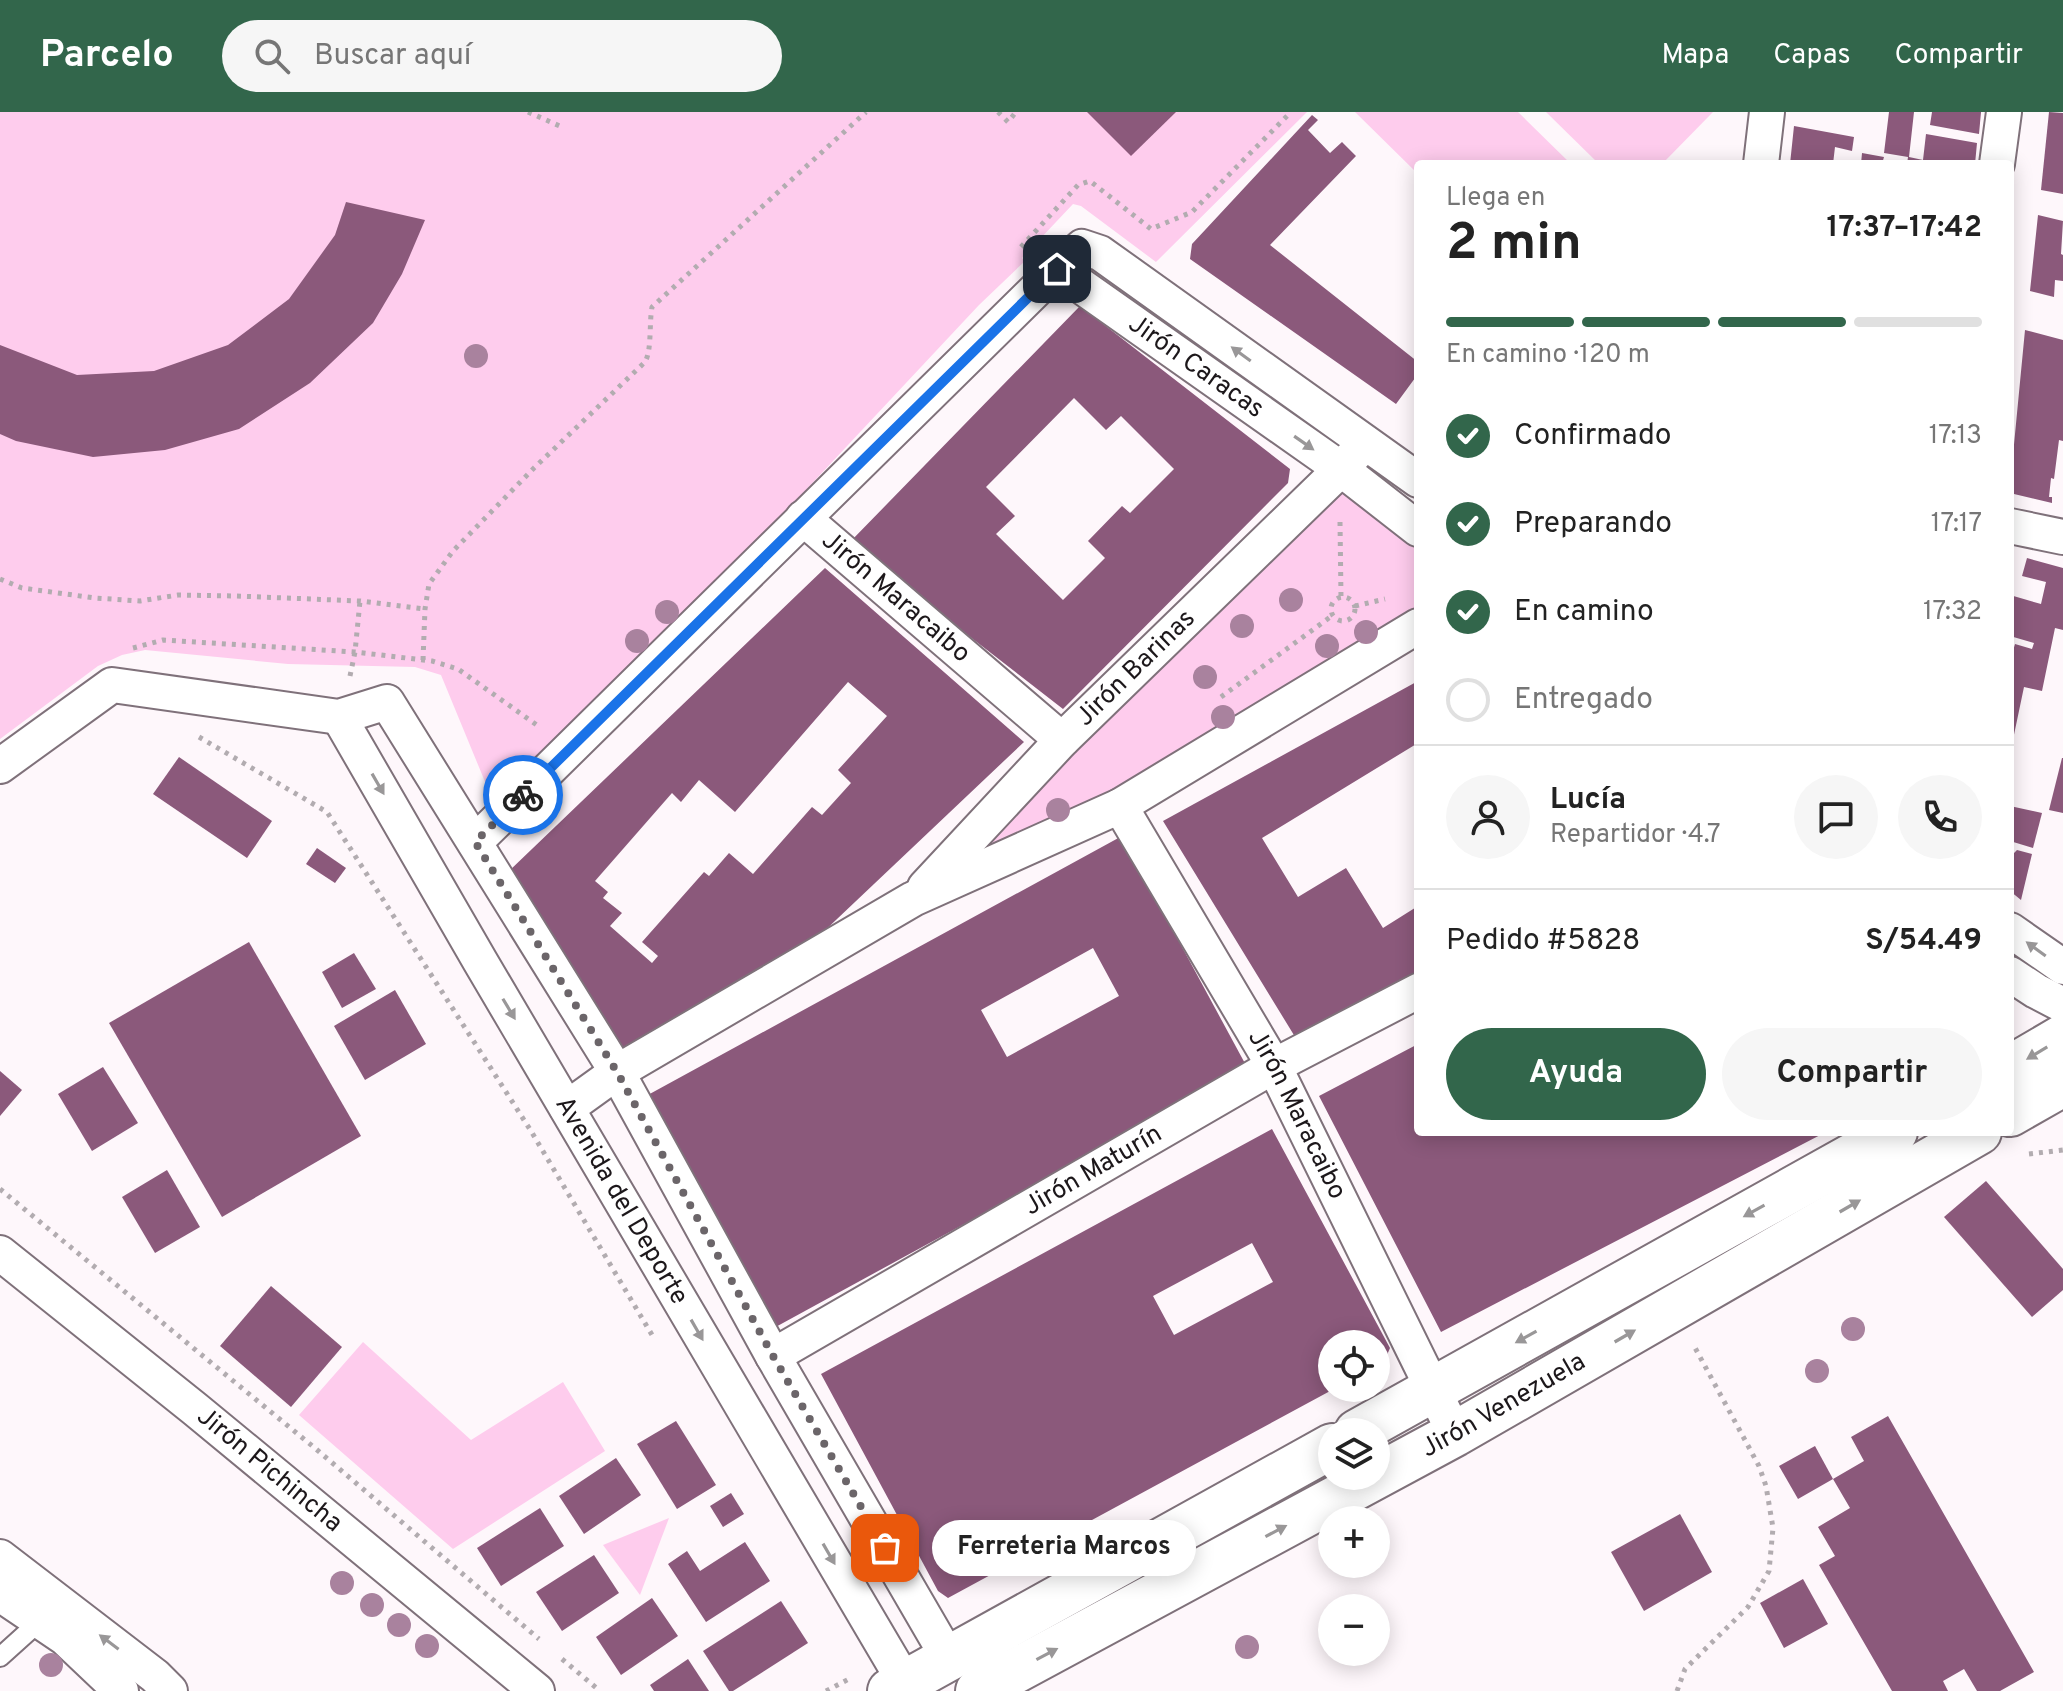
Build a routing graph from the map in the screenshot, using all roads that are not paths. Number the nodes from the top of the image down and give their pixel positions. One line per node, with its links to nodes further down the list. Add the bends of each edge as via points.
1 (1767, 112): 3 (street)
2 (2004, 112): 4 (street)
3 (1761, 160)
4 (1998, 160)
5 (1057, 269): 6 (street, Jirón Caracas, one-way to 5, via 1100,253 1082,247); 7 (street, Jirón Caracas, one-way to 7); 9 (street)
6 (1365, 443): 7 (street, Jirón Barinas); 8 (street, Jirón Caracas)
7 (1341, 469): 10 (street, Jirón Caracas); 15 (street, Jirón Barinas)
8 (1414, 477)
9 (803, 518): 15 (street, Jirón Maracaibo); 18 (street)
10 (1414, 526)
11 (2014, 527): 12 (street)
12 (2063, 537)
13 (1414, 628): 17 (street, Jirón Barinas)
14 (339, 717): 16 (street, via 112,685); 18 (street, via 387,702); 30 (street, Avenida del Deporte, one-way to 30)
15 (1062, 740): 19 (street, Jirón Barinas)
16 (0, 766)
17 (1120, 806): 19 (street, Jirón Barinas); 26 (street, Jirón Maracaibo)
18 (475, 842): 28 (street)
19 (913, 899): 28 (street, Jirón Barinas)
20 (2014, 933): 21 (street, one-way to 20)
21 (2063, 967)
22 (2014, 977): 24 (street)
23 (1414, 993): 26 (street, Jirón Maturín)
24 (2063, 1005)
25 (2063, 1037): 27 (street, one-way to 27)
26 (1274, 1066): 35 (street, Jirón Maturín); 36 (street, Jirón Maracaibo)
27 (2014, 1066)
28 (617, 1072): 30 (street, Jirón Barinas); 35 (street)
29 (2063, 1084): 31 (street)
30 (567, 1108): 45 (street, Avenida del Deporte, one-way to 45)
31 (2014, 1112)
32 (1888, 1136): 36 (street, Jirón Venezuela, one-way to 36)
33 (1972, 1136): 38 (street, Jirón Venezuela, one-way to 33)
34 (0, 1253): 48 (street, Jirón Pichincha)
35 (773, 1356): 44 (street)
36 (1432, 1390): 37 (street, Jirón Venezuela); 38 (street, Jirón Maracaibo)
37 (1382, 1418)
38 (1455, 1434): 49 (street, Jirón Venezuela, one-way to 38)
39 (1318, 1454): 44 (street)
40 (0, 1557): 46 (street, one-way to 40)
41 (0, 1594): 42 (street)
42 (40, 1621): 43 (lane); 47 (street)
43 (0, 1657)
44 (949, 1659): 45 (street)
45 (890, 1685)
46 (156, 1686)
47 (121, 1691)
48 (537, 1691)
49 (978, 1691)

